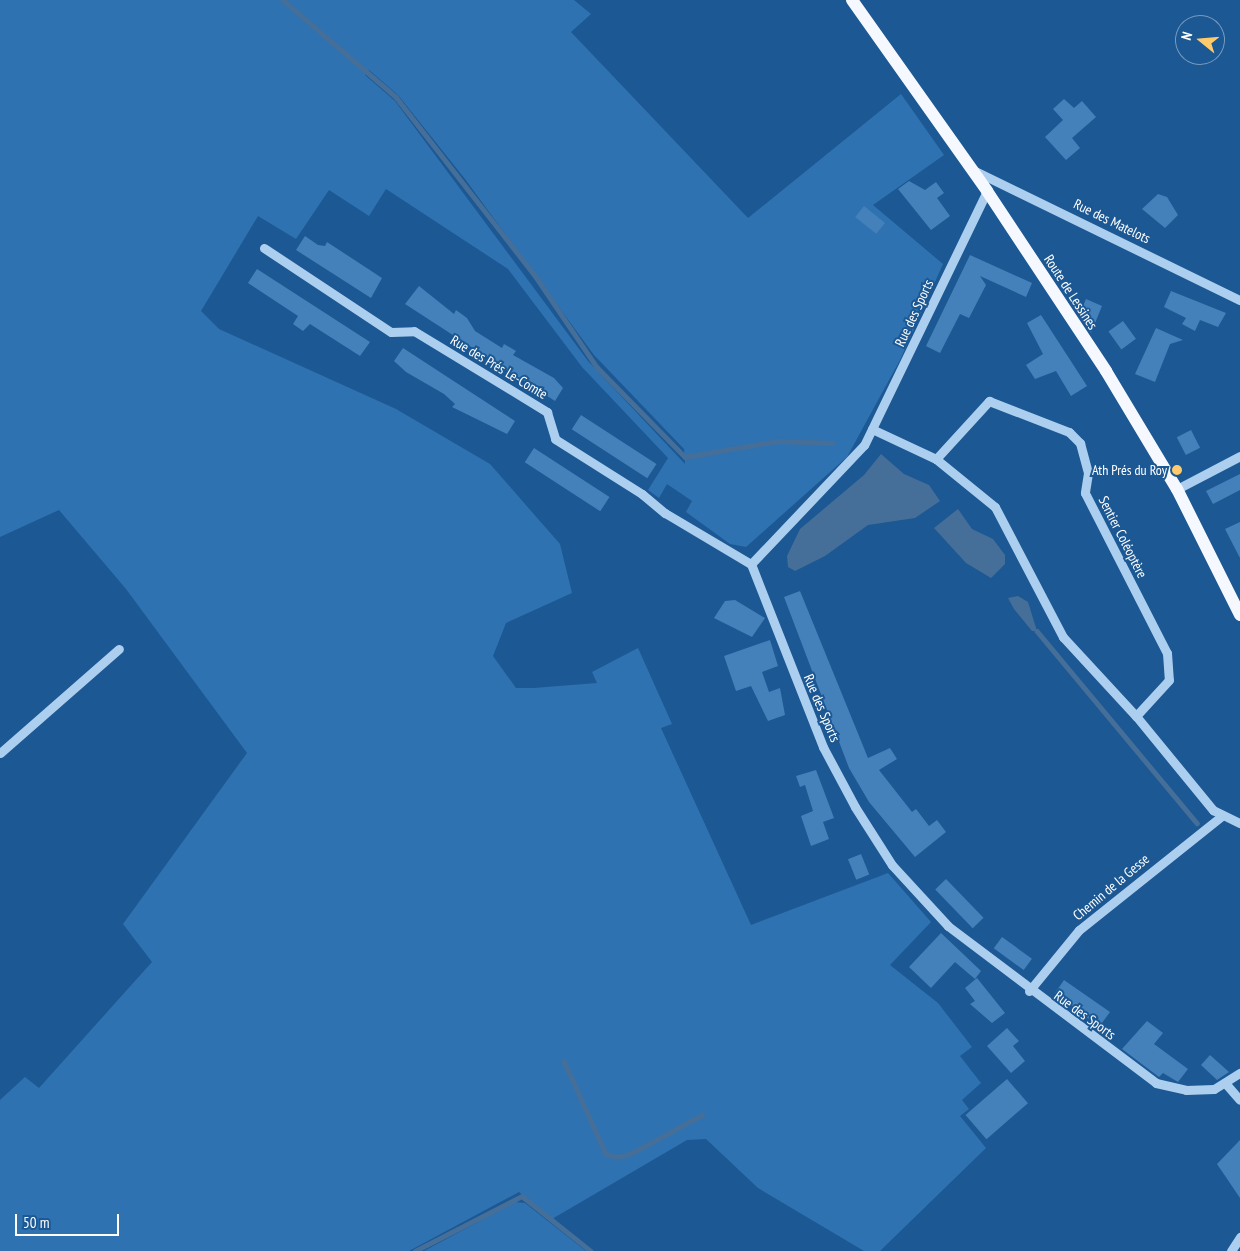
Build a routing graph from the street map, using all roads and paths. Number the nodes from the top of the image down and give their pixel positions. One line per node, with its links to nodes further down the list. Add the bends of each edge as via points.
1 (852, 0): 2 (main road, Route de Lessines)
2 (971, 169): 3 (main road, Route de Lessines); 5 (street, Rue des Matelots)
3 (987, 191): 6 (street, Rue des Sports); 9 (main road, Route de Lessines, via 1106,370)
4 (264, 248): 10 (street, Rue des Prés Le-Comte, via 391,332 414,332 547,412 555,439 665,513)
5 (1240, 300)
6 (872, 429): 8 (street); 10 (street, Rue des Sports, via 864,445)
7 (1240, 456): 9 (street)
8 (936, 459): 13 (street, via 995,507 1063,637); 13 (street, Sentier Coléoptère, via 989,401 1069,432 1080,443 1088,473 1085,493 1167,653 1169,680)
9 (1176, 489): 11 (main road, Route de Lessines)
10 (751, 564): 17 (street, Rue des Sports, via 823,747 892,865 948,926)
11 (1240, 613)
12 (119, 649): 14 (street)
13 (1136, 716): 15 (street, via 1202,798)
14 (0, 753)
15 (1222, 816): 16 (street); 17 (street, Chemin de la Gesse, via 1079,930)
16 (1240, 823)
17 (1029, 991): 19 (street, Rue des Sports, via 1156,1083 1186,1090)
18 (1240, 1073): 19 (street, Rue des Sports)
19 (1226, 1084): 20 (street)
20 (1240, 1100)
21 (1240, 1237): 22 (street)
22 (1231, 1251)

